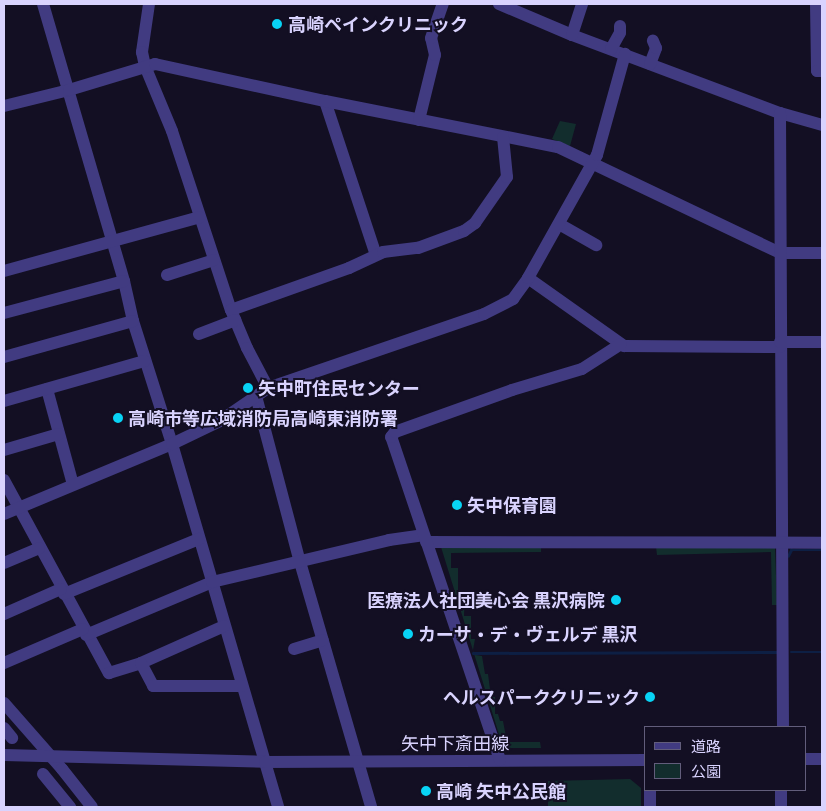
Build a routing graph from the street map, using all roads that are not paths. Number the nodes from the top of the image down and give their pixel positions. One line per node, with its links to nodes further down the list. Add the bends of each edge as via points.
1 (43, 4): 15 (street)
2 (149, 4): 13 (street, via 142,52)
3 (443, 4): 19 (street, via 431,38 435,55)
4 (499, 4): 8 (street)
5 (582, 4): 8 (street)
6 (816, 4): 14 (street, via 818,70)
7 (620, 26): 10 (street, via 620,33)
8 (572, 35): 10 (street)
9 (653, 41): 12 (street, via 656,48)
10 (611, 49): 11 (street)
11 (625, 54): 12 (street); 22 (street)
12 (650, 64): 18 (street)
13 (145, 66): 15 (street); 16 (street, via 155,64); 23 (street, via 172,131)
14 (822, 71)
15 (69, 90): 17 (street); 25 (street)
16 (325, 101): 19 (street); 29 (street)
17 (4, 106)
18 (780, 113): 20 (street); 27 (street)
19 (419, 120): 21 (street)
20 (822, 125)
21 (503, 137): 22 (street, via 558,147); 29 (street, via 507,177 475,222 464,231 418,248)
22 (593, 164): 24 (street); 27 (street)
23 (200, 217): 25 (street); 30 (street)
24 (559, 224): 26 (street); 33 (street)
25 (111, 241): 31 (street); 34 (street)
26 (596, 245)
27 (780, 253): 28 (street); 41 (street)
28 (822, 253)
29 (376, 255): 36 (street)
30 (214, 260): 32 (street); 36 (street)
31 (4, 271)
32 (167, 274)
33 (528, 278): 40 (street); 44 (street, via 513,299 484,314)
34 (124, 282): 35 (street); 37 (street)
35 (4, 314)
36 (233, 315): 38 (street); 44 (street)
37 (133, 321): 42 (street); 43 (street)
38 (199, 334)
39 (822, 342): 41 (street)
40 (621, 344): 41 (street); 55 (street, via 582,369 512,390 392,434)
41 (780, 345): 58 (street)
42 (4, 358)
43 (144, 361): 45 (street); 49 (street)
44 (268, 388): 46 (street)
45 (47, 389): 47 (street); 48 (street)
46 (256, 396): 49 (street, via 220,420); 60 (street)
47 (4, 401)
48 (59, 434): 50 (street); 52 (street)
49 (172, 444): 52 (street); 56 (street)
50 (4, 450)
51 (4, 480): 53 (street)
52 (73, 485): 53 (street)
53 (18, 508): 54 (street); 59 (street)
54 (4, 514)
55 (425, 538): 58 (street); 60 (street, via 389,540); 79 (street)
56 (200, 539): 62 (street); 63 (street)
57 (822, 543): 58 (street)
58 (782, 544): 73 (street)
59 (39, 548): 61 (street); 63 (street)
60 (300, 562): 62 (street); 67 (street)
61 (4, 563)
62 (212, 582): 65 (street); 66 (street)
63 (63, 592): 64 (street); 66 (street)
64 (4, 614)
65 (224, 626): 69 (street); 71 (street)
66 (85, 632): 69 (street, via 109,673); 70 (street)
67 (323, 640): 68 (street); 78 (street)
68 (294, 649)
69 (142, 662): 71 (street, via 153,686)
70 (4, 663)
71 (242, 686): 81 (street)
72 (4, 703): 75 (street)
73 (782, 726)
74 (4, 755): 75 (street, 矢中下斎田線)
75 (50, 755): 81 (street, 矢中下斎田線); 86 (street)
76 (806, 758): 77 (street)
77 (822, 759)
78 (358, 760): 79 (street, 矢中下斎田線); 81 (street, 矢中下斎田線); 88 (street)
79 (500, 760): 80 (street, 矢中下斎田線)
80 (644, 760)
81 (265, 762): 87 (street)
82 (42, 774): 85 (street)
83 (650, 791): 89 (street)
84 (781, 791): 90 (street)
85 (70, 807)
86 (92, 807)
87 (278, 807)
88 (371, 807)
89 (650, 807)
90 (781, 807)

